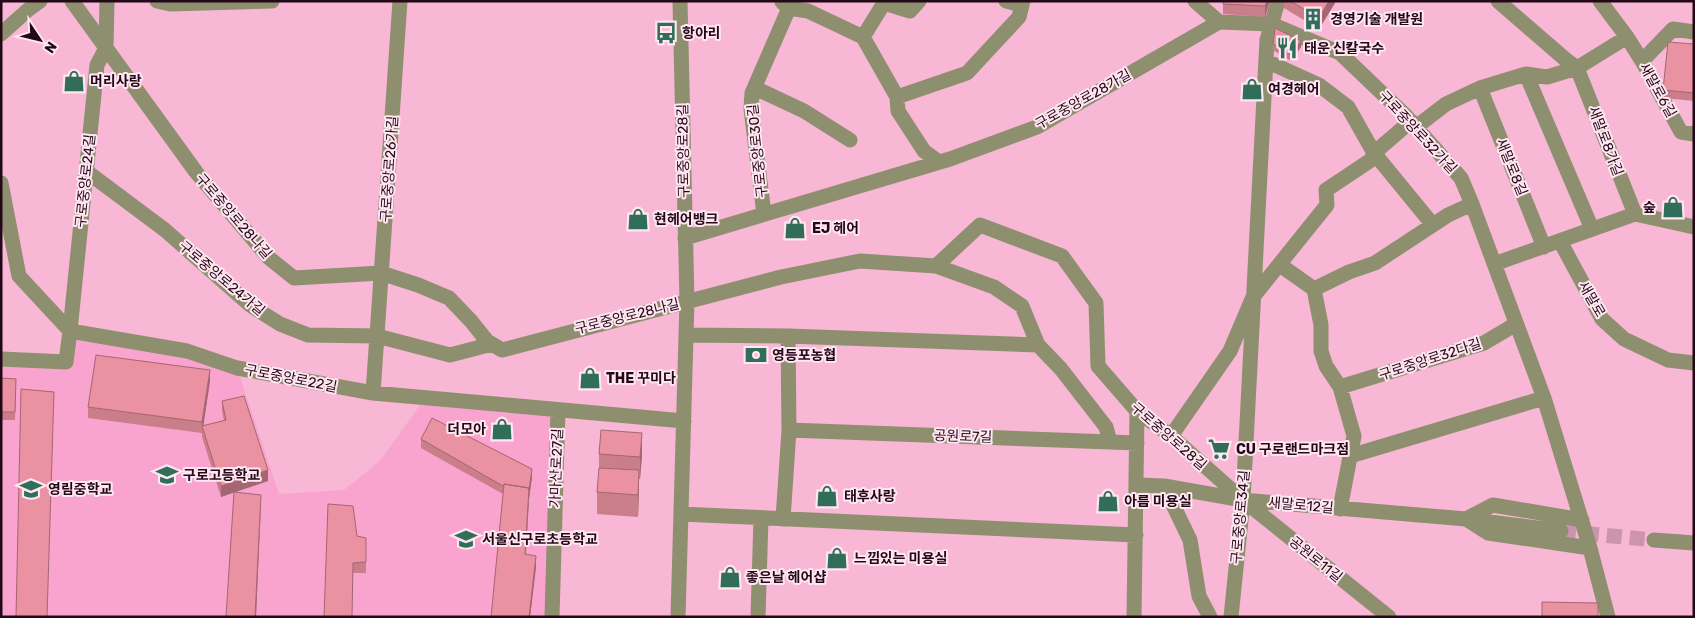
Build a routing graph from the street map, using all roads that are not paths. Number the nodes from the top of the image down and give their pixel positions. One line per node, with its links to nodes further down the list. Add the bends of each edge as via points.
1 (72, 1): 22 (street)
2 (107, 1): 22 (street, 구로중앙로24길)
3 (157, 1): 4 (street, via 170,4)
4 (272, 1)
5 (400, 1): 49 (street, 구로중앙로26가길)
6 (680, 1): 43 (street, 구로중앙로28길)
7 (919, 1): 20 (street, via 910,11 884,3)
8 (1006, 1): 12 (street)
9 (1195, 1): 16 (street)
10 (1278, 1): 17 (street, 구로중앙로34길)
11 (1498, 1): 25 (street, 새말로8가길)
12 (1022, 3): 29 (street, via 1019,17 967,73)
13 (1606, 3): 21 (street, 새말로6길)
14 (30, 4): 19 (street)
15 (785, 4): 20 (street); 27 (street, 구로중앙로30길)
16 (1219, 22): 17 (street, 구로중앙로32가길); 34 (street, 구로중앙로28가길, via 1037,126)
17 (1272, 24): 23 (street, 구로중앙로34길); 30 (street, 구로중앙로32가길, via 1340,53)
18 (1694, 32): 24 (street, via 1674,29)
19 (1, 34)
20 (863, 36): 29 (street)
21 (1627, 37): 24 (street, 새말로6길); 25 (street)
22 (106, 48): 35 (street, 구로중앙로24길, via 97,65); 49 (street, 구로중앙로28나길, via 196,172 269,258 294,278)
23 (1266, 60): 33 (street, via 1319,85 1348,108); 51 (street, 구로중앙로34길)
24 (1642, 61): 31 (street, 새말로6길, via 1681,132)
25 (1577, 68): 26 (street, via 1547,77); 39 (street, 새말로8가길)
26 (1526, 74): 28 (street); 42 (street)
27 (755, 88): 32 (street, 구로중앙로30길); 38 (street, 구로중앙로30길, via 751,109)
28 (1480, 88): 30 (street); 45 (street, 새말로8길)
29 (897, 97): 34 (street, via 898,111 924,151)
30 (1413, 124): 33 (street, 구로중앙로34길); 37 (street, 구로중앙로32가길, via 1461,178)
31 (1694, 134)
32 (850, 140)
33 (1374, 153): 40 (street); 47 (street, 구로중앙로34길, via 1371,160 1326,190 1327,205)
34 (939, 162): 38 (street, 구로중앙로28가길)
35 (86, 171): 54 (street, 구로중앙로24길); 56 (street, 구로중앙로24가길, via 165,230 250,305 280,324 308,335)
36 (1, 183): 54 (street, via 19,276)
37 (1472, 204): 40 (street); 46 (street, 구로중앙로32가길)
38 (764, 214): 43 (street, 구로중앙로28가길)
39 (1635, 214): 41 (street); 42 (street)
40 (1433, 225): 50 (street, via 1375,263)
41 (1694, 227)
42 (1592, 230): 44 (street)
43 (685, 238): 52 (street, 구로중앙로28길)
44 (1560, 241): 45 (street); 61 (street, 새말로, via 1602,319 1624,339 1668,360)
45 (1544, 247): 46 (street)
46 (1494, 264): 53 (street, 구로중앙로32가길)
47 (1280, 265): 50 (street); 51 (street, 구로중앙로34길)
48 (936, 266): 52 (street, via 860,261); 59 (street, via 994,287 1022,306); 66 (street, 구로중앙로28길, via 980,225 1062,256 1096,303 1098,366)
49 (381, 273): 56 (street, 구로중앙로26가길); 58 (street, 구로중앙로28나길, via 449,298)
50 (1314, 289): 62 (street, via 1321,325 1321,351 1326,366)
51 (1253, 298): 69 (street, 구로중앙로34길, via 1230,351); 75 (street, 구로중앙로34길)
52 (687, 301): 55 (street, 구로중앙로28길); 58 (street, 구로중앙로28나길, via 502,350)
53 (1516, 324): 62 (street, 구로중앙로32다길, via 1484,343); 64 (street, 구로중앙로32가길)
54 (70, 331): 60 (street, 구로중앙로24길, via 66,362); 63 (street, 구로중앙로22길, via 187,351 237,368)
55 (686, 335): 57 (street); 67 (street, 구로중앙로28길)
56 (377, 336): 58 (street, via 450,355); 63 (street, 구로중앙로26가길)
57 (788, 336): 59 (street); 68 (street)
58 (492, 344)
59 (1038, 345): 70 (street, via 1061,368 1106,427)
60 (1, 359)
61 (1694, 363)
62 (1340, 387): 72 (street, via 1354,436)
63 (373, 394): 65 (street, 구로중앙로22길)
64 (1544, 398): 72 (street); 81 (street, 구로중앙로32가길)
65 (558, 410): 67 (street, 구로중앙로22길); 87 (street, 가마산로27길)
66 (1137, 411): 69 (street, 구로중앙로28길); 71 (street)
67 (684, 421): 77 (street, 구로중앙로28길)
68 (789, 430): 70 (street, 공원로7길); 79 (street)
69 (1171, 436): 75 (street, 구로중앙로28길)
70 (1110, 442): 71 (street, 공원로7길)
71 (1137, 443): 73 (street)
72 (1350, 456): 76 (street)
73 (1137, 485): 74 (street, 새말로12길); 83 (street)
74 (1164, 486): 75 (street, 새말로12길); 91 (street, via 1190,540 1199,596)
75 (1243, 500): 76 (street, 새말로12길); 92 (street, 구로중앙로34길); 93 (street, 공원로11길)
76 (1340, 509): 80 (street, 새말로12길)
77 (681, 514): 78 (street); 88 (street, 구로중앙로28길)
78 (761, 518): 79 (street); 89 (street)
79 (783, 519): 83 (street)
80 (1466, 519): 81 (street, via 1493,505); 82 (street, 새말로12길); 86 (street, 새말로12길, via 1488,533)
81 (1582, 520): 86 (street, 구로중앙로32가길)
82 (1561, 532)
83 (1136, 535): 90 (street)
84 (1654, 540): 85 (street)
85 (1694, 543)
86 (1590, 548): 94 (street, 구로중앙로32가길)
87 (552, 617)
88 (678, 617)
89 (758, 617)
90 (1134, 617)
91 (1210, 617)
92 (1231, 617)
93 (1389, 617)
94 (1608, 617)

